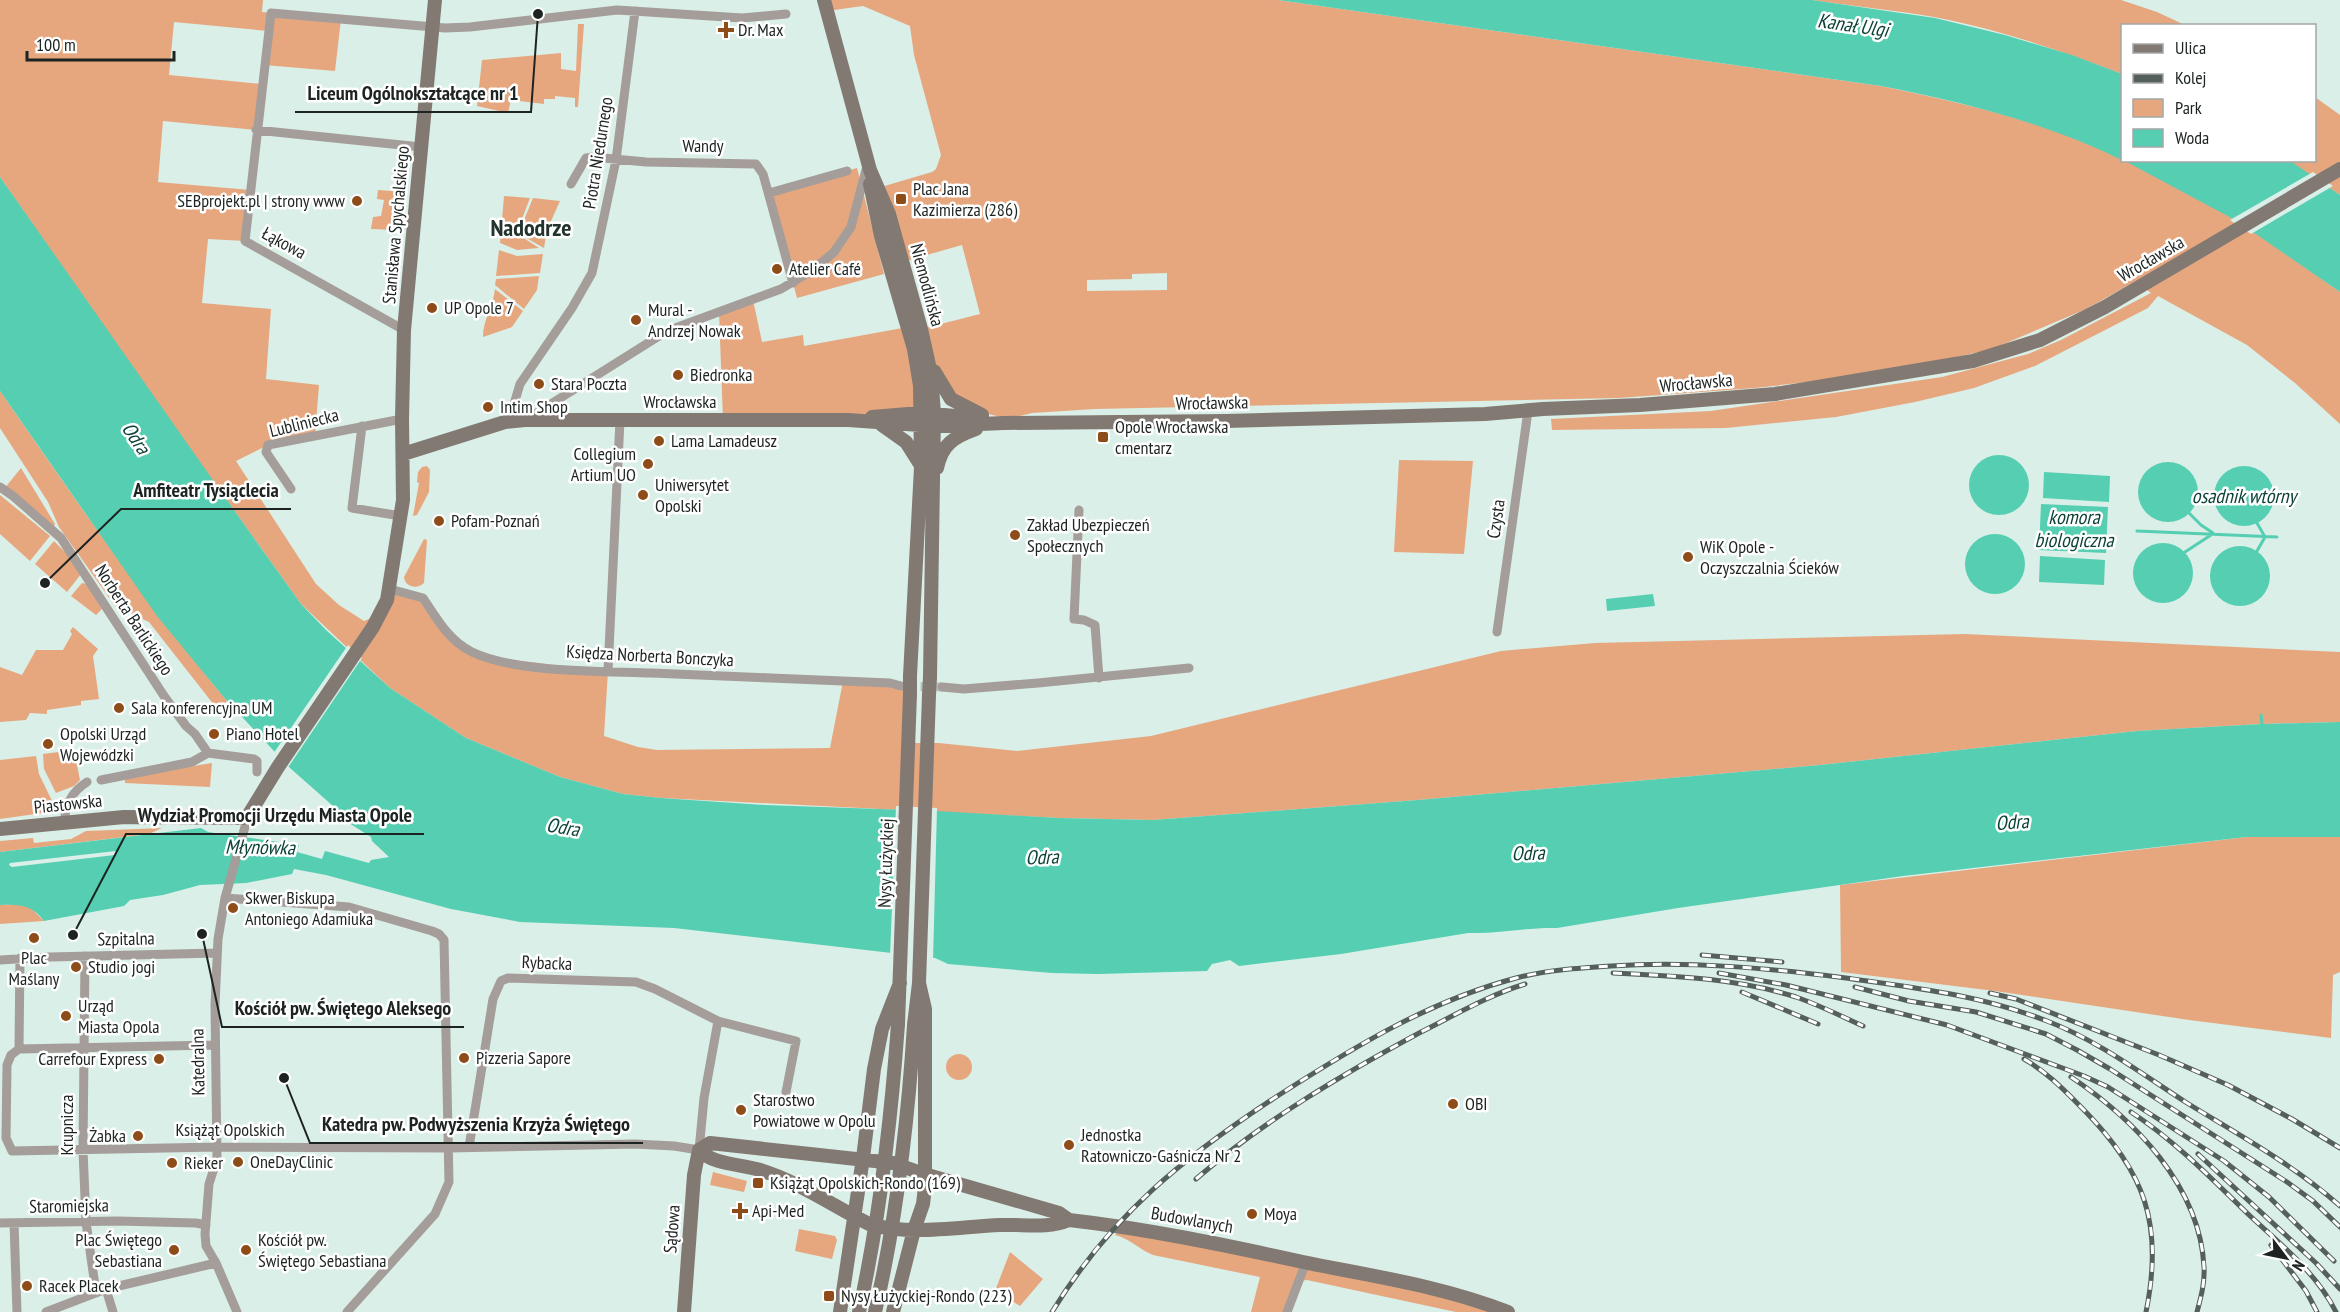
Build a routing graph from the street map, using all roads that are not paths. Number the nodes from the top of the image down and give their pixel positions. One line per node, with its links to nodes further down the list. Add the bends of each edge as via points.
1 (435, 0): 5 (main road, Stanisława Spychalskiego)
2 (824, 0): 9 (main road, Niemodlińska)
3 (635, 11): 4 (street, Łąkowa, via 742,18); 5 (street, Łąkowa, via 597,11 470,27); 8 (street, Piotra Niedurnego)
4 (786, 14)
5 (433, 27): 6 (street, Łąkowa, via 271,13); 7 (main road, Stanisława Spychalskiego)
6 (256, 130): 7 (street); 17 (street, Łąkowa, via 245,241)
7 (421, 147): 17 (main road, Stanisława Spychalskiego)
8 (616, 160): 12 (street, Wandy, via 586,158); 13 (street, Wandy, via 750,162 760,168); 24 (street, Piotra Niedurnego, via 592,273 526,374 514,404)
9 (869, 167): 14 (main road, Niemodlińska); 15 (street); 18 (main road, Niemodlińska, via 889,214)
10 (2340, 169): 19 (main road, Wrocławska, via 2079,321 2040,340 1973,361 1775,394)
11 (847, 171): 13 (street)
12 (571, 184)
13 (769, 194): 16 (street, Wandy)
14 (878, 218): 15 (street, via 870,215); 21 (main road, Niemodlińska, via 918,367)
15 (853, 222): 16 (street, via 834,252)
16 (793, 283): 24 (street, via 667,331)
17 (404, 330): 20 (main road, Stanisława Spychalskiego)
18 (928, 358): 21 (main road, Niemodlińska); 25 (main road, via 951,399)
19 (1528, 411): 25 (main road, Wrocławska, via 1464,416); 36 (street, Czysta)
20 (402, 419): 27 (street, Lubliniecka); 28 (main road, Stanisława Spychalskiego)
21 (927, 419): 23 (main road, Wrocławska, via 901,413); 25 (main road, Wrocławska); 26 (main road, Wrocławska); 29 (main road, Nysy Łużyckiej); 31 (main road, Nysy Łużyckiej)
22 (620, 420): 23 (main road, Wrocławska); 24 (main road, Wrocławska); 38 (street)
23 (848, 420): 26 (main road, Wrocławska)
24 (519, 421): 28 (main road, Wrocławska)
25 (987, 422): 31 (main road, via 945,446)
26 (874, 423): 29 (main road, via 900,436)
27 (362, 426): 32 (street, Lubliniecka, via 268,445 266,452); 34 (street, Lubliniecka, via 352,508)
28 (403, 454): 34 (main road, Stanisława Spychalskiego)
29 (921, 467): 40 (main road, Nysy Łużyckiej)
30 (0, 487): 42 (street, Norberta Barlickiego, via 61,538 164,696)
31 (933, 487): 55 (main road, Nysy Łużyckiej, bridge)
32 (291, 489)
33 (1079, 510): 39 (street, via 1074,619 1095,625)
34 (401, 516): 35 (main road, Stanisława Spychalskiego)
35 (390, 589): 38 (street, Księdza Norberta Bonczyka, via 423,598 449,635 479,655 529,665); 46 (main road, Stanisława Spychalskiego, via 376,623)
36 (1497, 632)
37 (1189, 668): 39 (street)
38 (608, 671): 40 (street, Księdza Norberta Bonczyka)
39 (1099, 678): 41 (street)
40 (907, 685): 54 (main road, Nysy Łużyckiej)
41 (942, 687)
42 (208, 753): 43 (street, via 257,760); 44 (street, via 192,762)
43 (257, 772)
44 (101, 780)
45 (87, 782): 47 (street, via 72,795)
46 (248, 816): 47 (main road, Piastowska, via 124,817); 49 (street, Katedralna)
47 (65, 822): 48 (main road, Piastowska)
48 (0, 829)
49 (225, 898): 50 (street, Katedralna); 63 (street, via 349,908 439,934 444,940)
50 (217, 953): 51 (street, Szpitalna); 57 (street, Katedralna)
51 (85, 956): 52 (street, Szpitalna); 58 (street, Krupnicza)
52 (20, 958): 53 (street, Szpitalna); 59 (street)
53 (0, 960)
54 (900, 983): 66 (main road, via 878,1047); 86 (main road, Nysy Łużyckiej, bridge, via 881,1202)
55 (920, 1009): 67 (main road); 87 (main road, Nysy Łużyckiej, bridge, via 914,1025 901,1173)
56 (718, 1021): 60 (street, via 796,1041); 62 (street, Rybacka, via 636,982 508,978 501,981 493,999); 65 (street)
57 (215, 1045): 58 (street); 61 (street, Katedralna)
58 (85, 1048): 59 (street); 64 (street, Krupnicza)
59 (19, 1049): 64 (street, Książąt Opolskich, via 7,1065 6,1138 12,1151)
60 (786, 1092)
61 (218, 1147): 63 (street, Książąt Opolskich); 64 (street, Książąt Opolskich); 73 (street, Katedralna, via 209,1184)
62 (469, 1147): 63 (street, Książąt Opolskich); 65 (street, Książąt Opolskich, via 635,1144)
63 (449, 1148): 83 (street, via 449,1182 435,1214)
64 (83, 1150): 70 (street, Krupnicza)
65 (699, 1150): 66 (main road, Książąt Opolskich, via 710,1143); 68 (main road, Książąt Opolskich, via 707,1157 786,1179); 84 (main road, Sądowa)
66 (863, 1158): 67 (main road, Książąt Opolskich); 68 (main road)
67 (924, 1174): 69 (main road, Budowlanych, via 1059,1213); 74 (main road, via 923,1204)
68 (855, 1217): 74 (main road, Książąt Opolskich, via 884,1228); 85 (main road)
69 (1069, 1220): 74 (main road, Budowlanych, via 1055,1226); 75 (main road, Budowlanych, via 1190,1237)
70 (86, 1222): 72 (street, Staromiejska); 73 (street, Staromiejska); 78 (street, Krupnicza)
71 (0, 1223): 72 (street, Staromiejska)
72 (14, 1223): 79 (street)
73 (206, 1225): 76 (street, via 206,1246)
74 (914, 1230): 88 (main road)
75 (1306, 1262): 89 (street); 90 (main road, Budowlanych, via 1407,1282)
76 (216, 1263): 77 (street); 82 (street)
77 (106, 1289): 78 (street); 81 (street)
78 (96, 1293): 80 (street)
79 (17, 1312)
80 (46, 1312)
81 (113, 1312)
82 (237, 1312)
83 (347, 1312)
84 (684, 1312)
85 (840, 1312)
86 (859, 1312)
87 (875, 1312)
88 (893, 1312)
89 (1287, 1312)
90 (1508, 1312)

